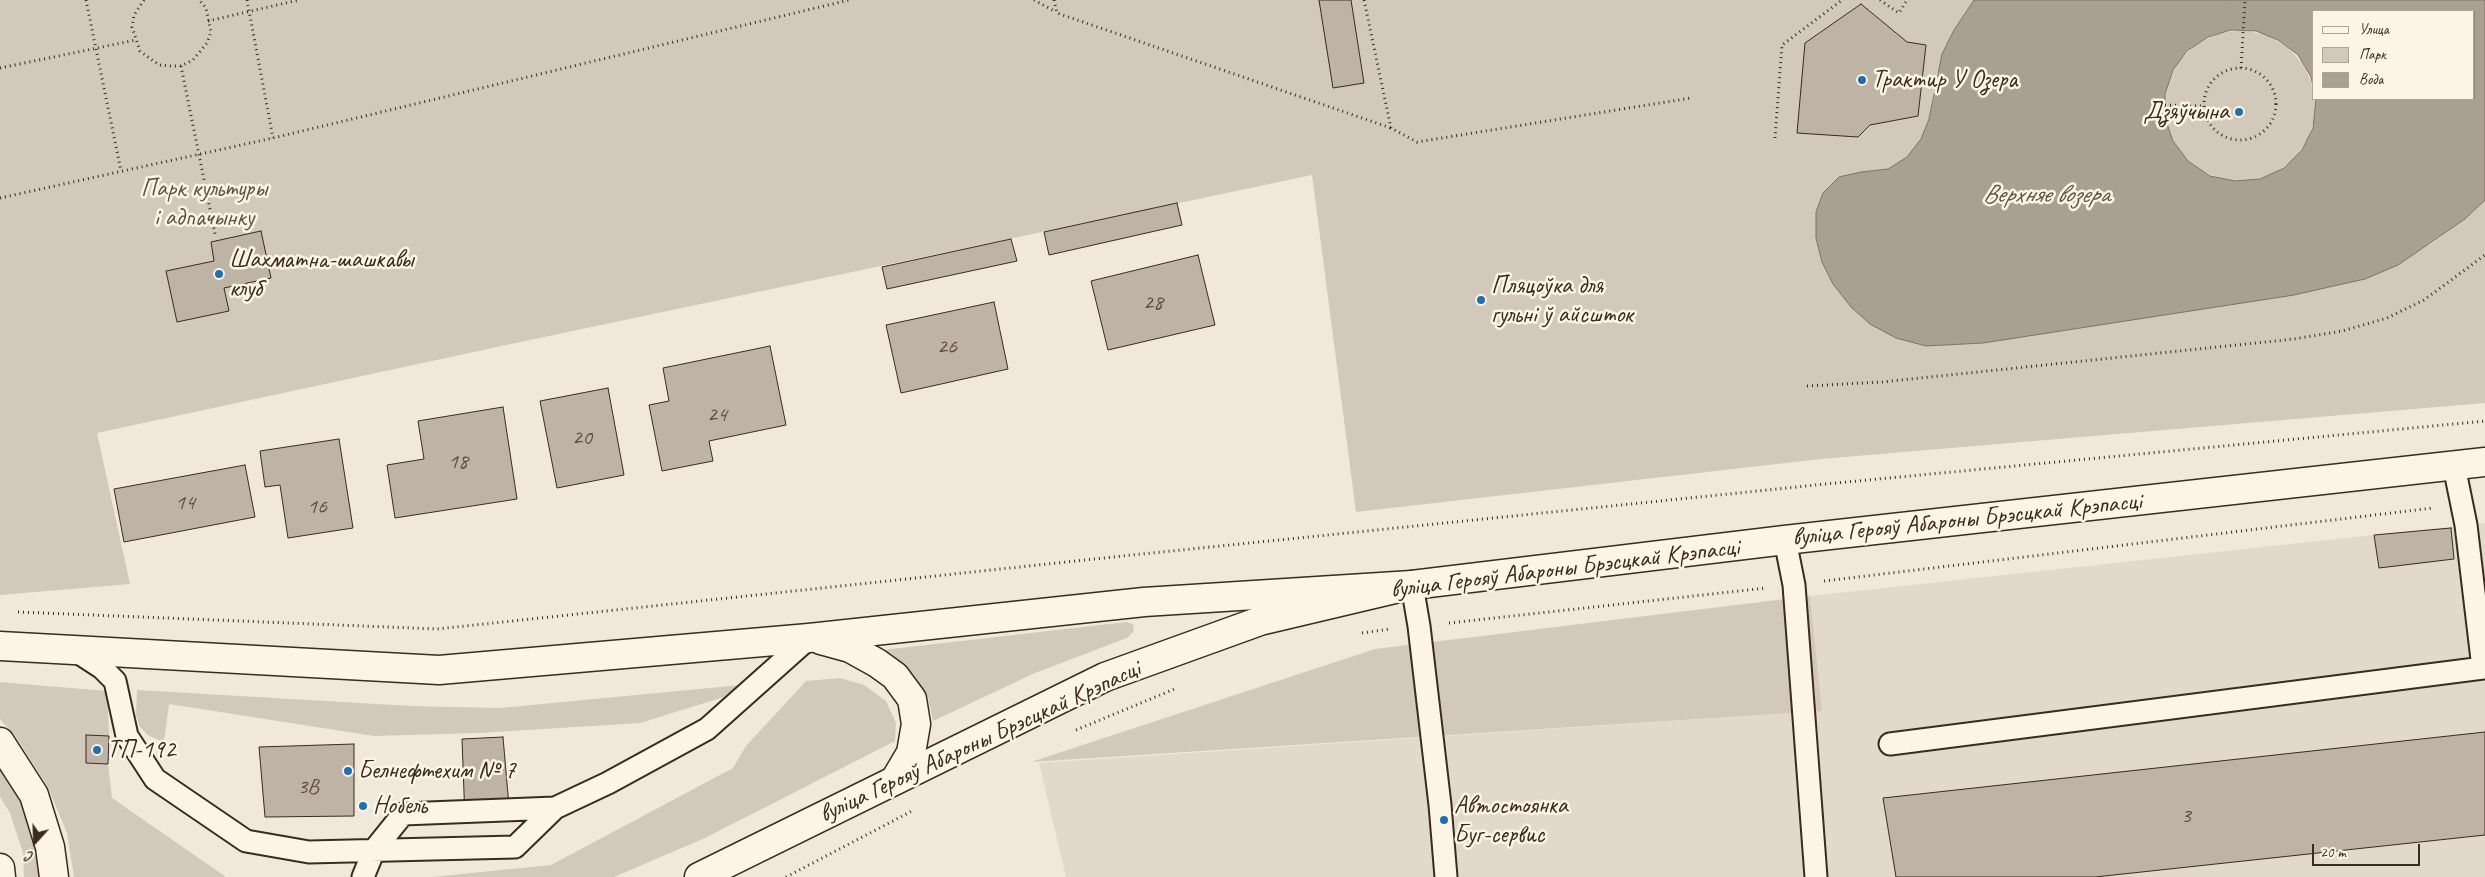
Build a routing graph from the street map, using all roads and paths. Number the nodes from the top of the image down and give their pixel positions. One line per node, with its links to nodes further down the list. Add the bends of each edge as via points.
1 (86, 0): 18 (path)
2 (144, 0): 17 (path, via 134,15 132,28)
3 (199, 0): 16 (path, via 206,8)
4 (247, 0): 14 (path)
5 (299, 0): 14 (path)
6 (849, 0): 26 (path)
7 (1034, 0): 15 (path)
8 (1054, 0): 15 (path)
9 (1364, 0): 25 (path)
10 (1842, 0): 27 (path, via 1782,45)
11 (1880, 0): 12 (path, via 1899,13)
12 (1907, 0)
13 (2246, 0): 21 (path)
14 (249, 12): 16 (path); 26 (path)
15 (1057, 12): 25 (path)
16 (208, 21): 19 (path, via 211,32 201,53)
17 (136, 40): 18 (path); 19 (path, via 148,59 159,65)
18 (96, 48): 20 (path); 29 (path)
19 (181, 66): 28 (path)
20 (0, 68)
21 (2241, 68): 24 (path, via 2218,75 2208,89); 24 (path, via 2263,76 2275,97 2276,108 2265,130 2244,140 2222,135 2212,128)
22 (1691, 98): 25 (path, via 1417,142)
23 (2165, 105): 24 (path)
24 (2204, 106)
25 (1392, 128)
26 (273, 138): 28 (path)
27 (1775, 138)
28 (199, 155): 29 (path); 31 (path)
29 (121, 171): 30 (path)
30 (0, 198)
31 (215, 234)
32 (2485, 255): 33 (path, via 2424,300 2387,318 2342,331 2294,339 1931,377)
33 (1807, 386)
34 (2485, 421): 41 (path, via 1707,496 437,629)
35 (2485, 462): 36 (main road, вуліца Герояў Абароны Брэсцкай Крэпасці)
36 (2454, 466): 37 (lane); 38 (main road, вуліца Герояў Абароны Брэсцкай Крэпасці)
37 (2461, 505): 40 (path); 47 (lane)
38 (1786, 540): 39 (main road, вуліца Герояў Абароны Брэсцкай Крэпасці); 40 (lane)
39 (1412, 585): 42 (lane); 44 (main road, via 1144,602); 52 (main road, вуліца Герояў Абароны Брэсцкай Крэпасці, via 1260,621 1105,677)
40 (1794, 585): 42 (path); 63 (lane)
41 (10, 611)
42 (1419, 626): 43 (path); 62 (lane)
43 (1352, 635)
44 (809, 638): 46 (main road, via 439,670); 52 (main road, via 850,648 895,676 912,699 916,724 911,754); 53 (lane, via 707,730)
45 (0, 646): 46 (main road)
46 (76, 651): 55 (lane, via 115,681 127,736 155,779 246,841 310,852)
47 (2484, 668): 51 (lane)
48 (1179, 688): 49 (path)
49 (1070, 733)
50 (0, 742): 59 (main road, via 34,795 50,847)
51 (1890, 744)
52 (895, 780): 57 (main road, вуліца Герояў Абароны Брэсцкай Крэпасці)
53 (554, 808): 55 (lane, via 516,847); 55 (lane, via 403,814)
54 (919, 808): 61 (path)
55 (374, 850): 60 (lane)
56 (0, 868): 58 (main road)
57 (706, 875)
58 (1, 877)
59 (54, 877)
60 (364, 877)
61 (786, 877)
62 (1446, 877)
63 (1816, 877)

